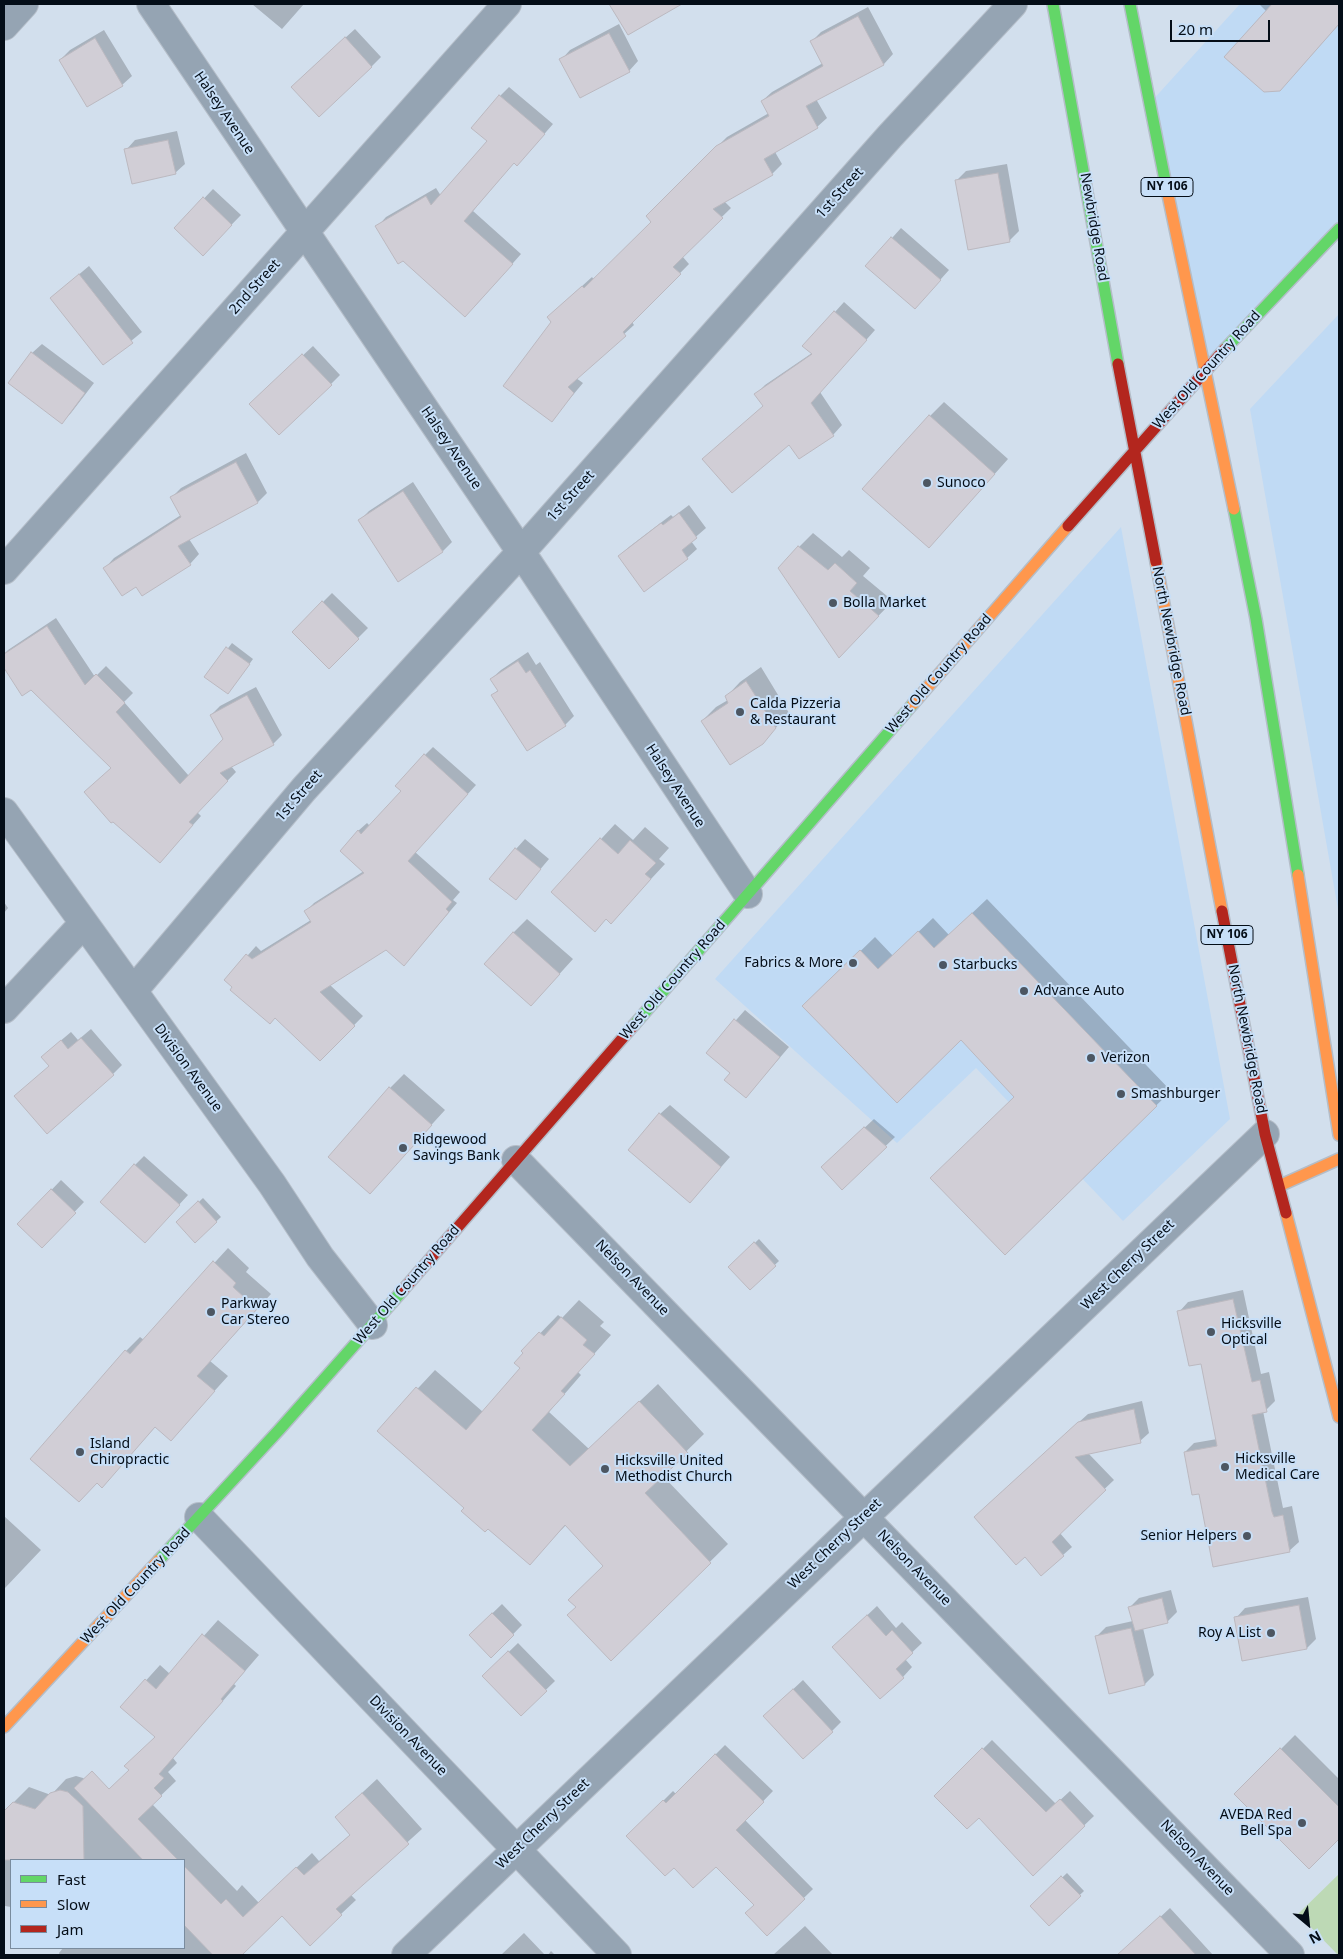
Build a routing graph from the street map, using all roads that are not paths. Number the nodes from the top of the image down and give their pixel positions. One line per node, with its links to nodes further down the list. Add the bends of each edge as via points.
1 (24, 4): 7 (street)
2 (151, 4): 9 (street, Halsey Avenue)
3 (507, 4): 9 (street, 2nd Street)
4 (1013, 4): 12 (street, 1st Street)
5 (1053, 4): 11 (main road, Newbridge Road / NY 106)
6 (1130, 4): 10 (main road, NY 106)
7 (4, 26)
8 (1339, 229): 10 (main road, West Old Country Road)
9 (304, 232): 12 (street, Halsey Avenue); 13 (street, 2nd Street)
10 (1206, 371): 11 (main road, West Old Country Road); 20 (main road, NY 106, via 1269,695)
11 (1134, 450): 15 (main road, West Old Country Road); 19 (main road, North Newbridge Road / NY 106)
12 (521, 552): 15 (street, Halsey Avenue); 17 (street, 1st Street, via 304,789)
13 (4, 570)
14 (4, 812): 16 (street, Division Avenue)
15 (748, 894): 22 (main road, West Old Country Road)
16 (84, 922): 17 (street, Division Avenue); 18 (street)
17 (133, 991): 24 (street, Division Avenue, via 272,1184 320,1257)
18 (4, 1008)
19 (1265, 1134): 23 (main road, North Newbridge Road / NY 106); 27 (street, West Cherry Street)
20 (1339, 1135)
21 (1339, 1159): 23 (main road)
22 (516, 1160): 24 (main road, West Old Country Road); 27 (street, Nelson Avenue)
23 (1279, 1186): 25 (main road, North Newbridge Road / NY 106)
24 (373, 1325): 26 (main road, West Old Country Road)
25 (1339, 1417)
26 (199, 1517): 28 (main road, West Old Country Road); 29 (street, Division Avenue)
27 (864, 1517): 29 (street, West Cherry Street); 32 (street, Nelson Avenue)
28 (4, 1727)
29 (516, 1850): 30 (street, West Cherry Street); 31 (street, Division Avenue)
30 (406, 1955)
31 (617, 1955)
32 (1290, 1955)

